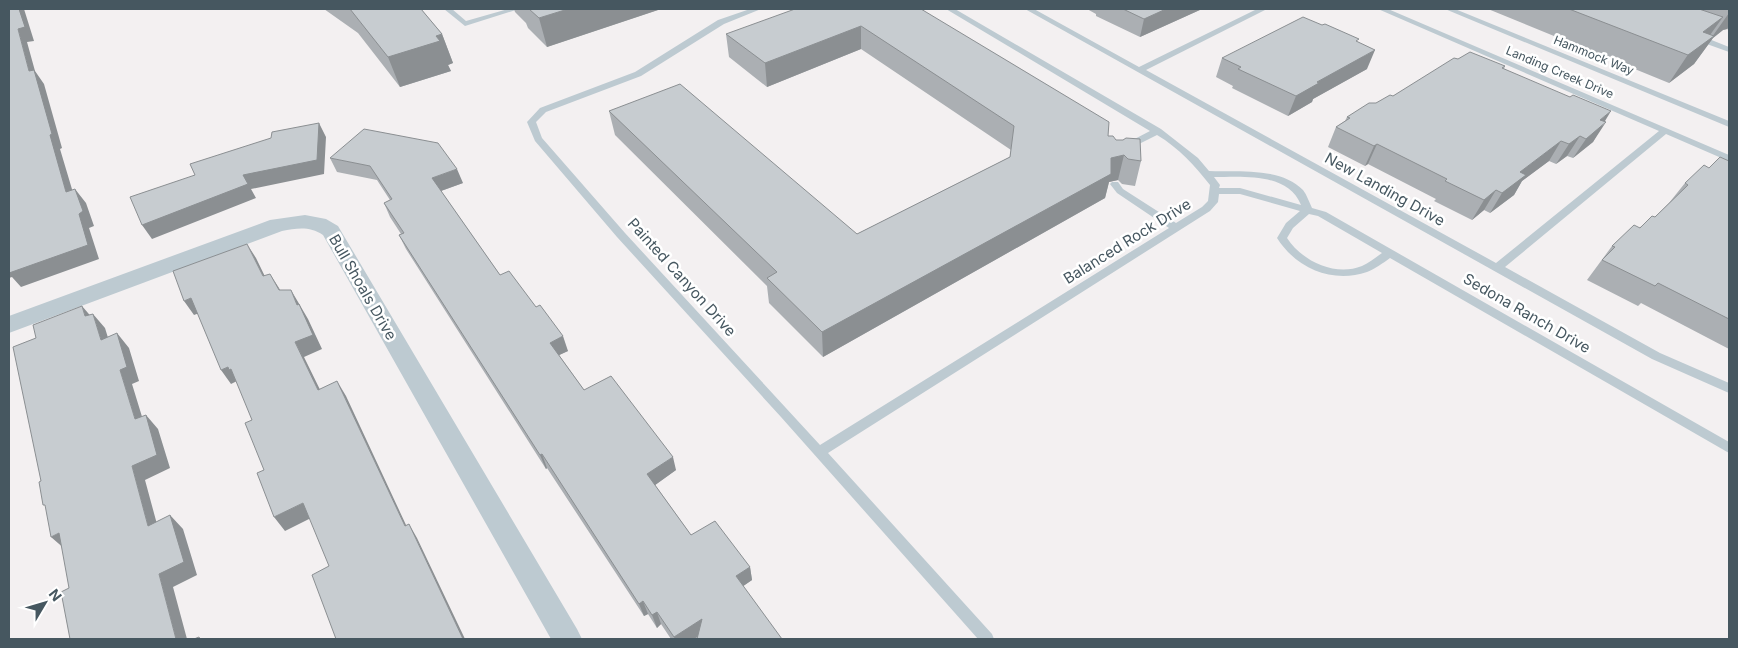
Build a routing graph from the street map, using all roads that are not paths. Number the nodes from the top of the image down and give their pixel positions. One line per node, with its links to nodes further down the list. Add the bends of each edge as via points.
1 (448, 9): 2 (lane, via 465,24)
2 (515, 9)
3 (757, 9): 27 (lane, Painted Canyon Drive, via 721,22 638,74 543,110 531,122 538,140)
4 (950, 9): 14 (lane)
5 (1029, 9): 11 (lane, New Landing Drive)
6 (1263, 9): 11 (lane)
7 (1382, 9): 13 (lane, Landing Creek Drive)
8 (1450, 9): 12 (lane, Hammock Way)
9 (1684, 33): 10 (lane)
10 (1729, 50)
11 (1139, 70): 23 (lane, New Landing Drive)
12 (1729, 124)
13 (1666, 130): 16 (lane, Landing Creek Drive); 23 (lane)
14 (1158, 132): 15 (lane); 17 (lane, via 1195,160)
15 (1120, 151)
16 (1729, 158)
17 (1207, 174): 19 (lane, via 1215,185); 20 (lane, via 1276,179 1299,192)
18 (1115, 184): 21 (lane, via 1120,191)
19 (1215, 191): 20 (lane, Sedona Ranch Drive, via 1240,191); 21 (lane, Balanced Rock Drive, via 1213,202 1206,209)
20 (1308, 210): 22 (lane, Sedona Ranch Drive, via 1322,214); 22 (lane, via 1293,221 1282,238 1286,246 1308,264 1346,273 1370,266)
21 (1176, 228): 27 (lane, Balanced Rock Drive)
22 (1390, 253): 26 (lane, Sedona Ranch Drive)
23 (1498, 268): 25 (lane, New Landing Drive, via 1656,356)
24 (9, 325): 28 (street, Bull Shoals Drive, via 277,225 303,221 324,225 331,230)
25 (1729, 388)
26 (1729, 448)
27 (819, 452): 29 (lane, Painted Canyon Drive)
28 (567, 639)
29 (987, 639)

